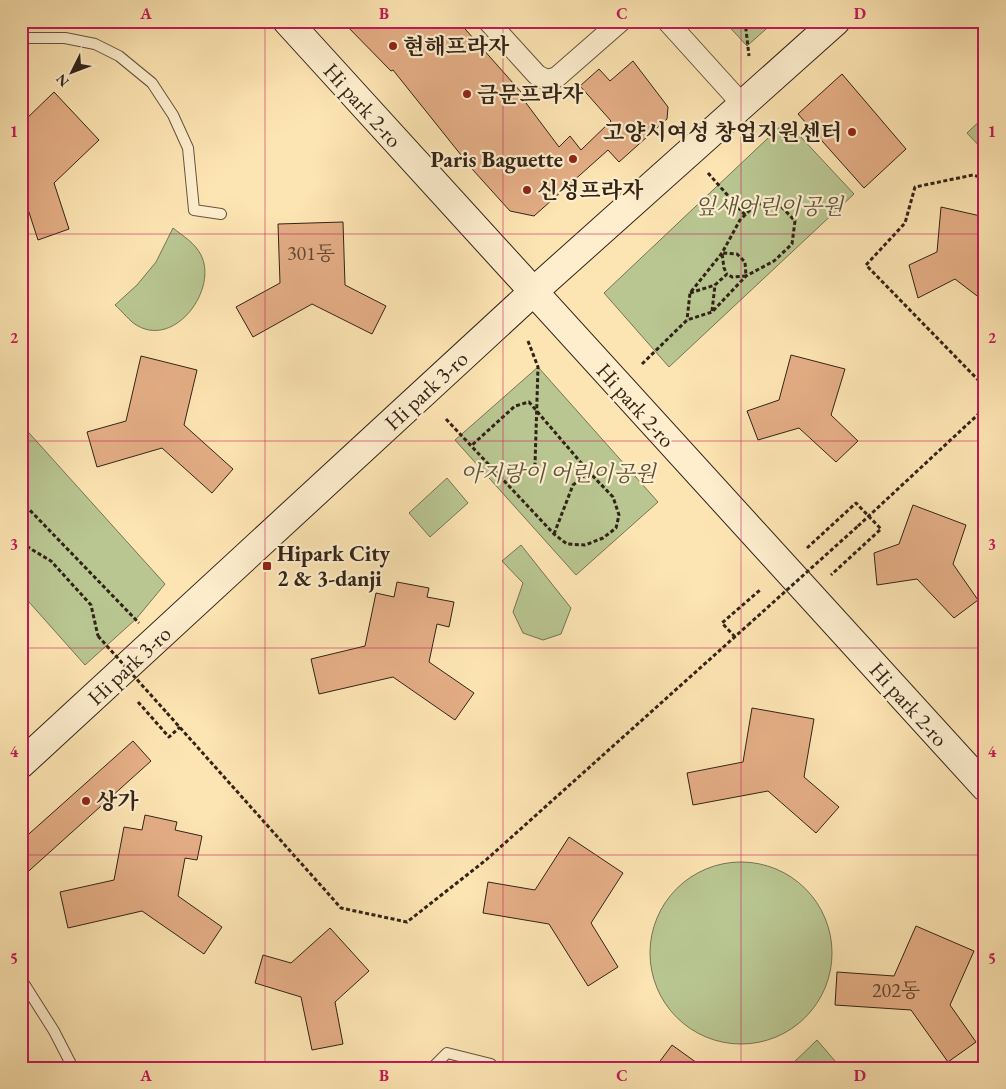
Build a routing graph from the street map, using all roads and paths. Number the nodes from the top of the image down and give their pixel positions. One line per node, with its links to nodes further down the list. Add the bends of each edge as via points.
1 (287, 21): 18 (street, Hi park 2-ro)
2 (488, 21): 3 (street, via 537,75 546,80 557,77)
3 (621, 21)
4 (667, 21): 9 (street)
5 (836, 21): 9 (street, Hi park 3-ro)
6 (747, 22): 8 (path)
7 (21, 38): 12 (lane, via 65,38 95,44 119,56 152,83 173,115 188,148 194,210)
8 (749, 56)
9 (742, 104): 18 (street, Hi park 3-ro)
10 (708, 173): 13 (path)
11 (985, 179): 24 (path, via 973,175 915,186 905,223 866,265)
12 (221, 214)
13 (745, 215): 14 (path); 16 (path, via 756,204 780,204 795,221 792,244 774,261)
14 (722, 253): 15 (path); 16 (path, via 736,254 741,258 745,262); 19 (path)
15 (727, 274): 16 (path); 17 (path)
16 (746, 276): 20 (path)
17 (715, 285): 19 (path); 20 (path)
18 (533, 292): 42 (street, Hi park 3-ro); 43 (street, Hi park 2-ro)
19 (690, 293): 21 (path)
20 (712, 312): 21 (path)
21 (687, 320): 23 (path)
22 (528, 341): 26 (path, via 538,367)
23 (642, 364)
24 (985, 387)
25 (985, 408): 32 (path)
26 (537, 410): 28 (path, via 529,402 515,406); 29 (path); 30 (path)
27 (446, 419): 28 (path)
28 (471, 446): 33 (path)
29 (535, 465)
30 (589, 472): 33 (path, via 573,485); 33 (path, via 613,497 619,515 616,528 585,546 567,544)
31 (21, 501): 38 (path)
32 (869, 515): 35 (path, via 856,503); 36 (path, via 881,529); 39 (path, bridge)
33 (554, 534)
34 (21, 543): 41 (path, bridge, via 51,561 91,605 98,636)
35 (807, 548)
36 (831, 575)
37 (760, 590): 39 (path, via 722,623)
38 (141, 625)
39 (735, 637): 41 (path, via 486,860 407,922 341,908)
40 (138, 702): 41 (path, via 169,737)
41 (180, 728)
42 (21, 764)
43 (985, 787)
44 (21, 979): 45 (lane)
45 (73, 1068)
46 (432, 1068): 47 (lane, via 447,1053 491,1064)
47 (494, 1068)

